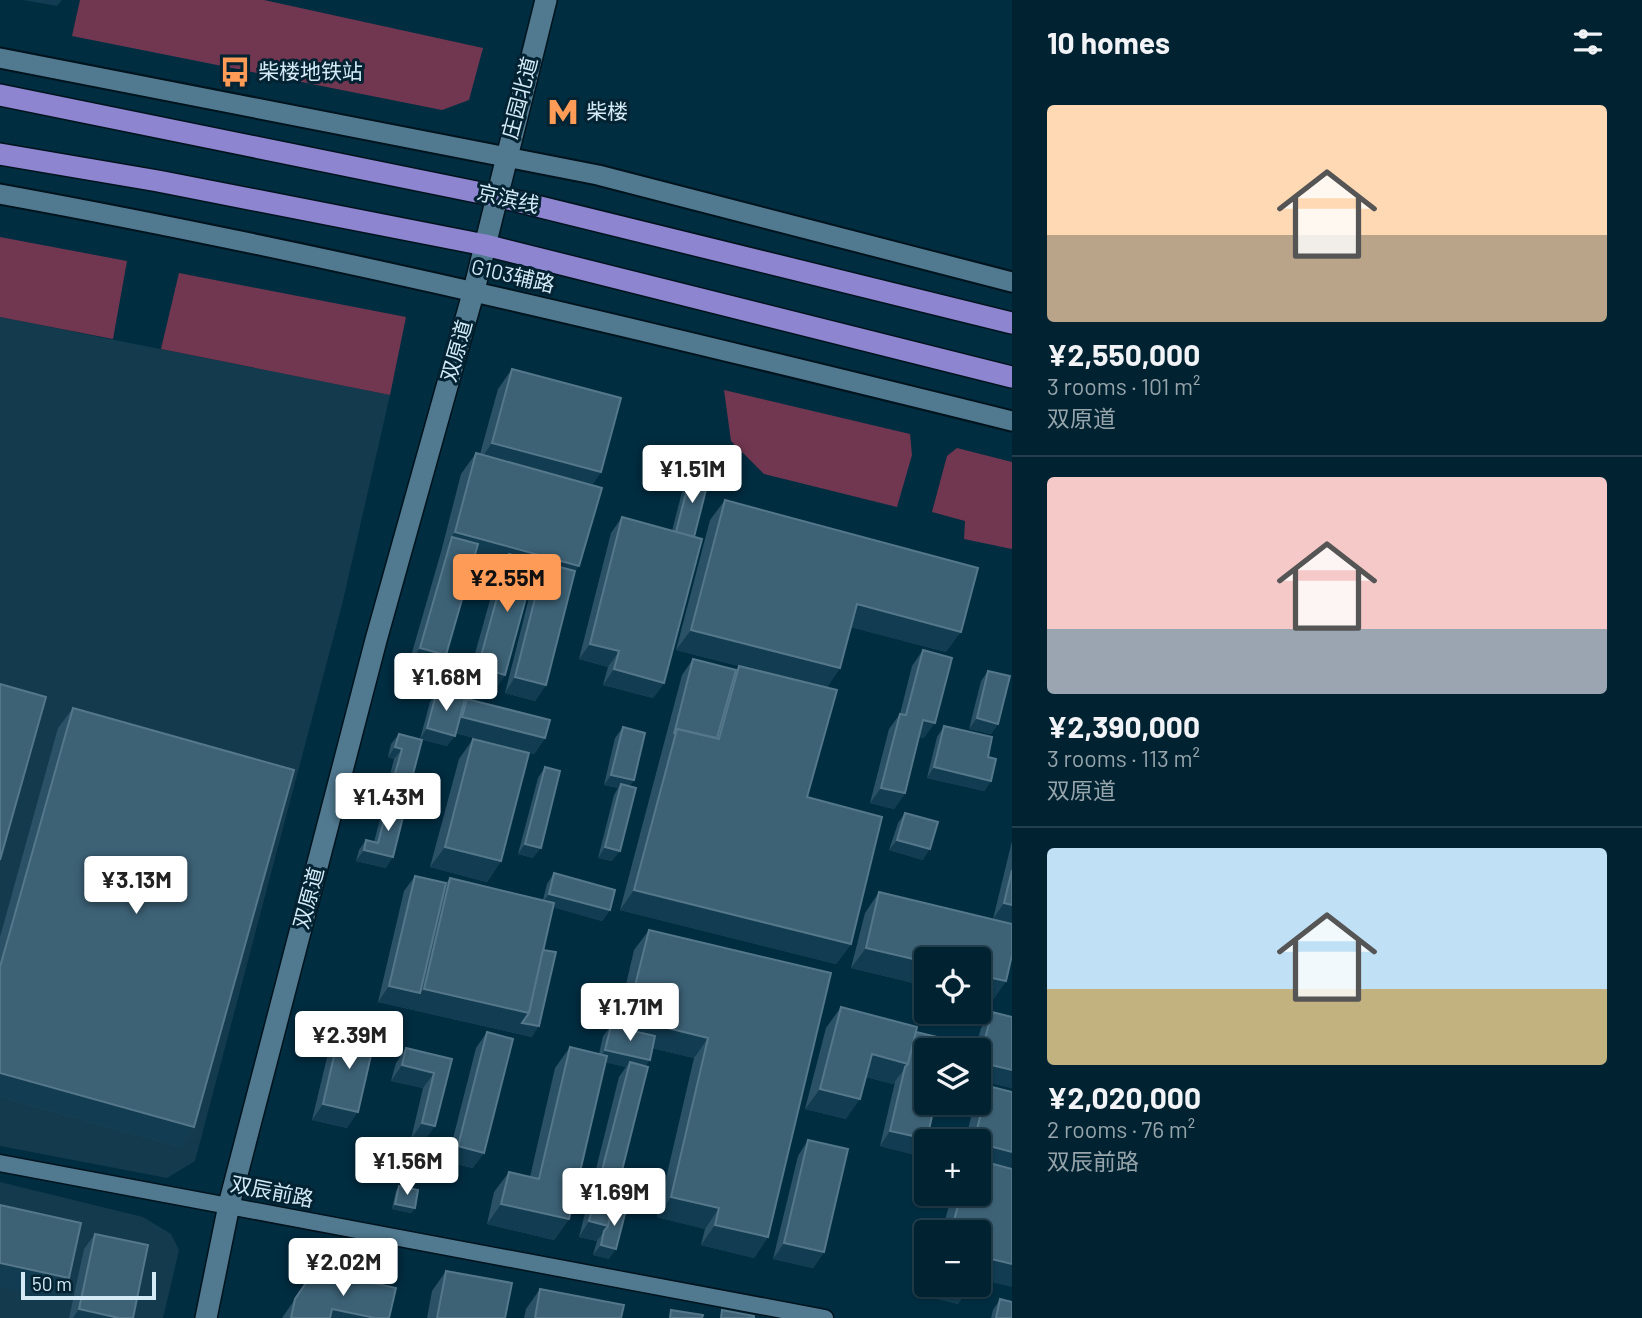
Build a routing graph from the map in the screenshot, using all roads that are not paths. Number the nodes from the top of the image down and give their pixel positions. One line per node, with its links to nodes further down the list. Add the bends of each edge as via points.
1 (546, 0): 5 (main road, 庄园北道)
2 (0, 58): 5 (street)
3 (0, 95): 7 (highway, 京滨线)
4 (0, 153): 8 (highway)
5 (506, 155): 7 (main road, 庄园北道); 9 (street)
6 (0, 194): 10 (street, G103辅路, via 167,224)
7 (496, 196): 8 (main road, 双原道); 11 (highway, 京滨线)
8 (485, 245): 10 (main road, 双原道); 12 (highway)
9 (1012, 282)
10 (474, 290): 13 (street, G103辅路); 15 (main road, 双原道, via 376,640)
11 (1012, 323)
12 (1012, 377)
13 (1012, 421)
14 (0, 1163): 15 (street, 双辰前路)
15 (229, 1205): 16 (main road, 双原道); 17 (street, 双辰前路)
16 (206, 1318)
17 (825, 1318)

